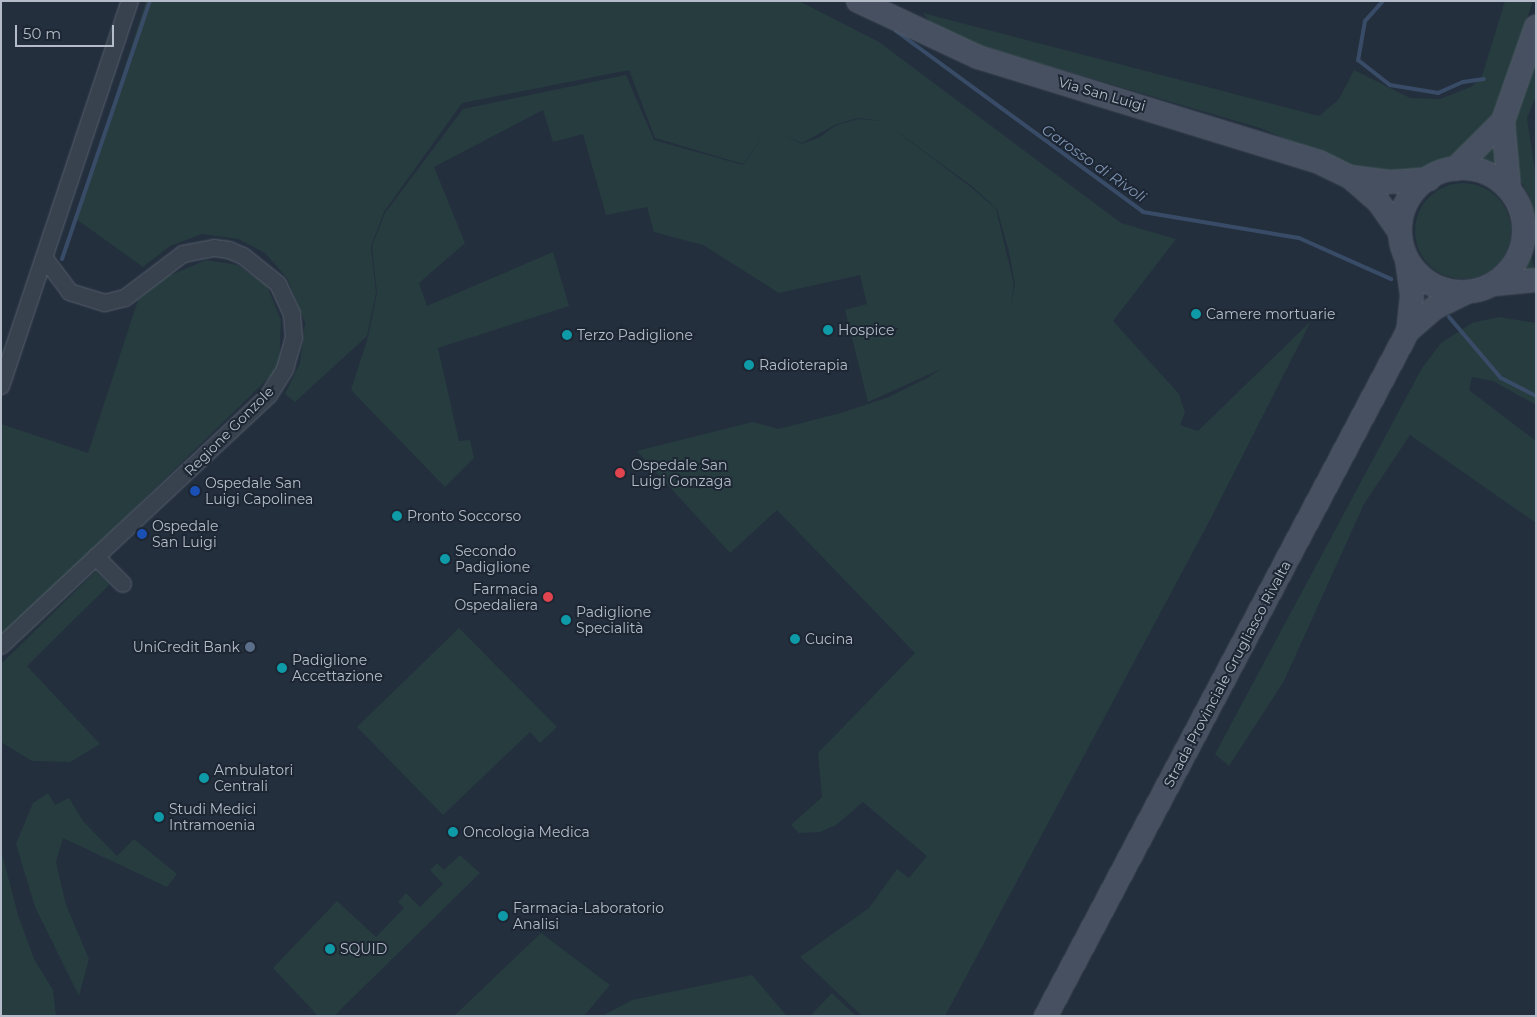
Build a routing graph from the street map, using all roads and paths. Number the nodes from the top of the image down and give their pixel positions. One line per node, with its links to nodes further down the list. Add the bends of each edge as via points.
1 (130, 1): 13 (street)
2 (858, 1): 6 (street, Via San Luigi, via 978,58 1289,150)
3 (1536, 27): 4 (street)
4 (1503, 120): 5 (street); 8 (street)
5 (1455, 169): 7 (street); 8 (street, via 1490,174)
6 (1350, 177): 7 (street, Via San Luigi, via 1390,182); 10 (street, Via San Luigi, via 1378,202)
7 (1429, 179): 10 (street, via 1408,199)
8 (1509, 187): 9 (street)
9 (1524, 218): 11 (street); 15 (street, via 1525,237 1517,259)
10 (1399, 231): 12 (street)
11 (1536, 242)
12 (1406, 258): 16 (street, via 1422,278 1440,288); 17 (street, Strada Provinciale Grugliasco Rivalta, via 1412,295)
13 (45, 259): 18 (street); 19 (street, Regione Gonzole, via 70,292 105,303 125,298 183,254 214,248 229,250 243,256 278,284 293,320 291,354 269,395)
14 (1536, 280): 15 (street)
15 (1495, 284): 16 (street)
16 (1465, 293): 17 (street, Strada Provinciale Grugliasco Rivalta, via 1434,308)
17 (1408, 331): 22 (street, Strada Provinciale Grugliasco Rivalta)
18 (1, 386)
19 (96, 557): 20 (street); 21 (street, Regione Gonzole)
20 (123, 584)
21 (1, 646)
22 (1046, 1016)

